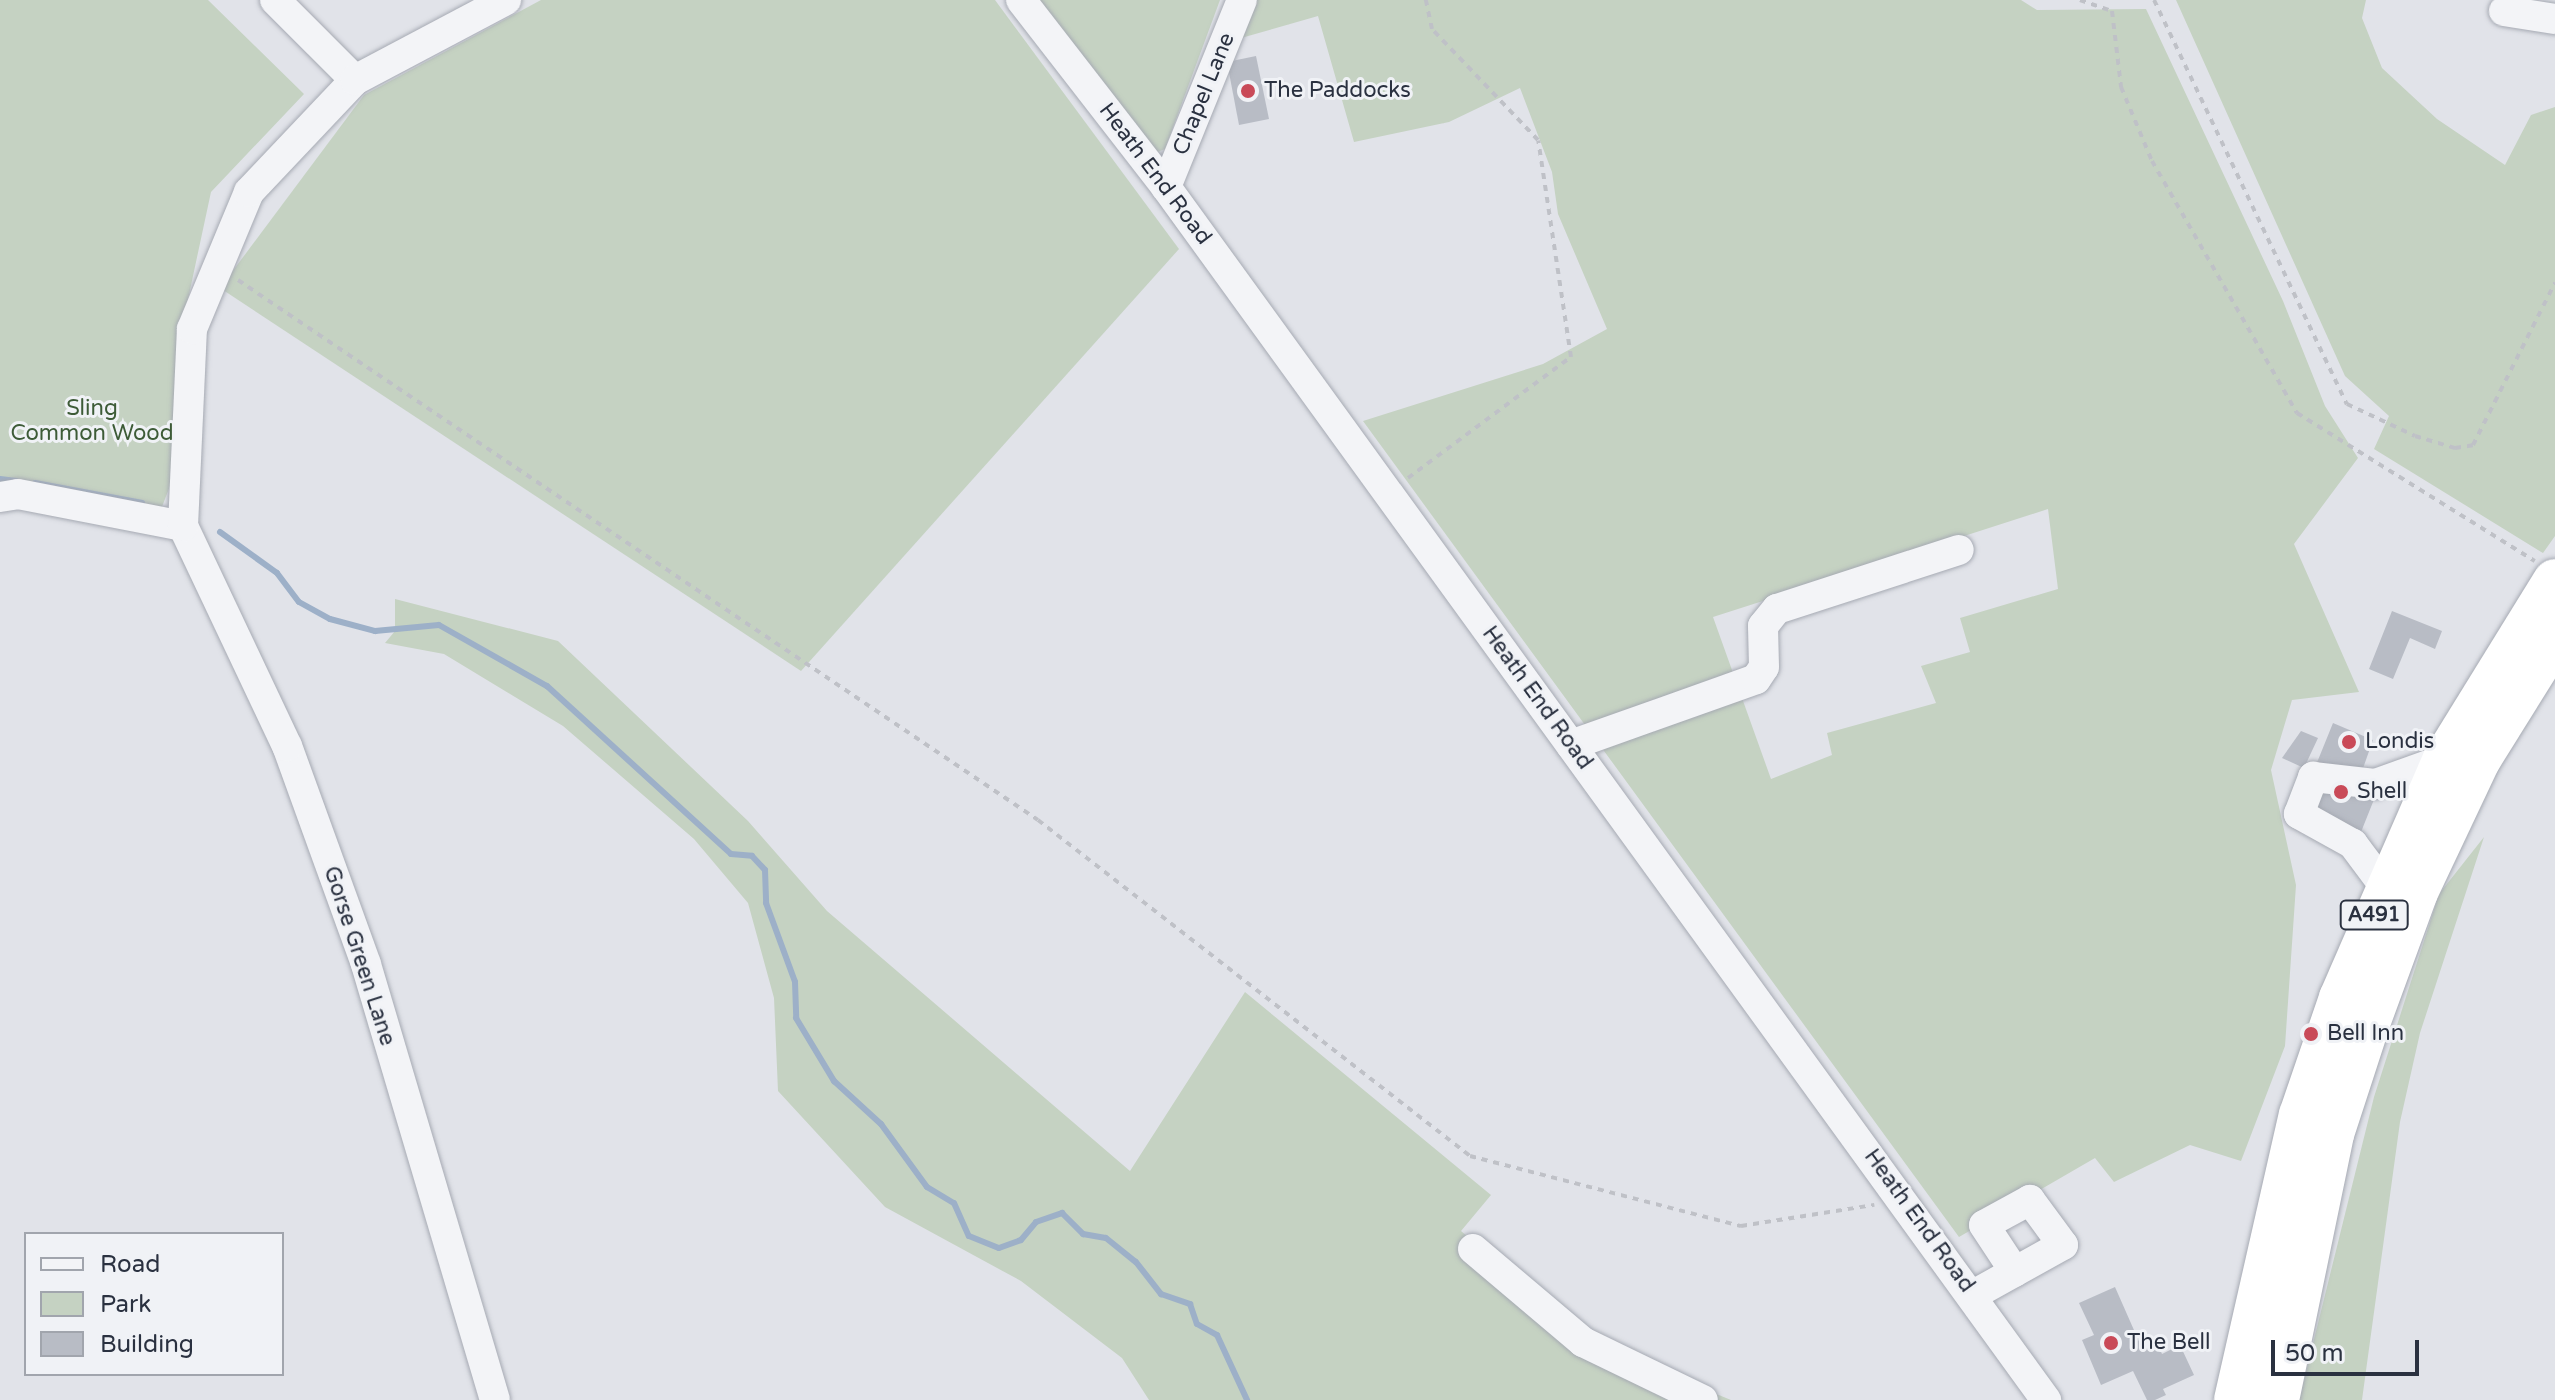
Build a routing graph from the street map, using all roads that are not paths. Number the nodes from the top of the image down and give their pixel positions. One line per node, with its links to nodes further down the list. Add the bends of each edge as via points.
1 (275, 0): 7 (street)
2 (506, 0): 7 (street)
3 (1021, 0): 8 (street, Heath End Road)
4 (1242, 0): 8 (street, Chapel Lane)
5 (2504, 11): 6 (street)
6 (2555, 19)
7 (355, 80): 10 (street, via 249,192 192,329)
8 (1166, 187): 14 (street, Heath End Road)
9 (0, 497): 10 (street, via 18,494)
10 (183, 526): 21 (street, Gorse Green Lane, via 287,746 366,964)
11 (1959, 550): 14 (street, via 1777,609 1763,626 1763,675)
12 (2550, 574): 15 (highway, A491)
13 (2555, 637): 20 (highway, A491, via 2479,759 2416,892 2332,1134)
14 (1571, 745): 19 (street, Heath End Road)
15 (2445, 759): 16 (highway, A491); 16 (street, via 2375,784 2313,777 2299,814 2353,844)
16 (2385, 887): 24 (highway, A491, via 2301,1115)
17 (1473, 1249): 22 (street, via 1583,1342)
18 (2015, 1272): 19 (street)
19 (1973, 1295): 23 (street, Heath End Road)
20 (2298, 1296): 25 (street, via 2272,1340); 26 (highway, A491)
21 (495, 1400)
22 (1703, 1400)
23 (2046, 1400)
24 (2236, 1400)
25 (2258, 1400)
26 (2277, 1400)

